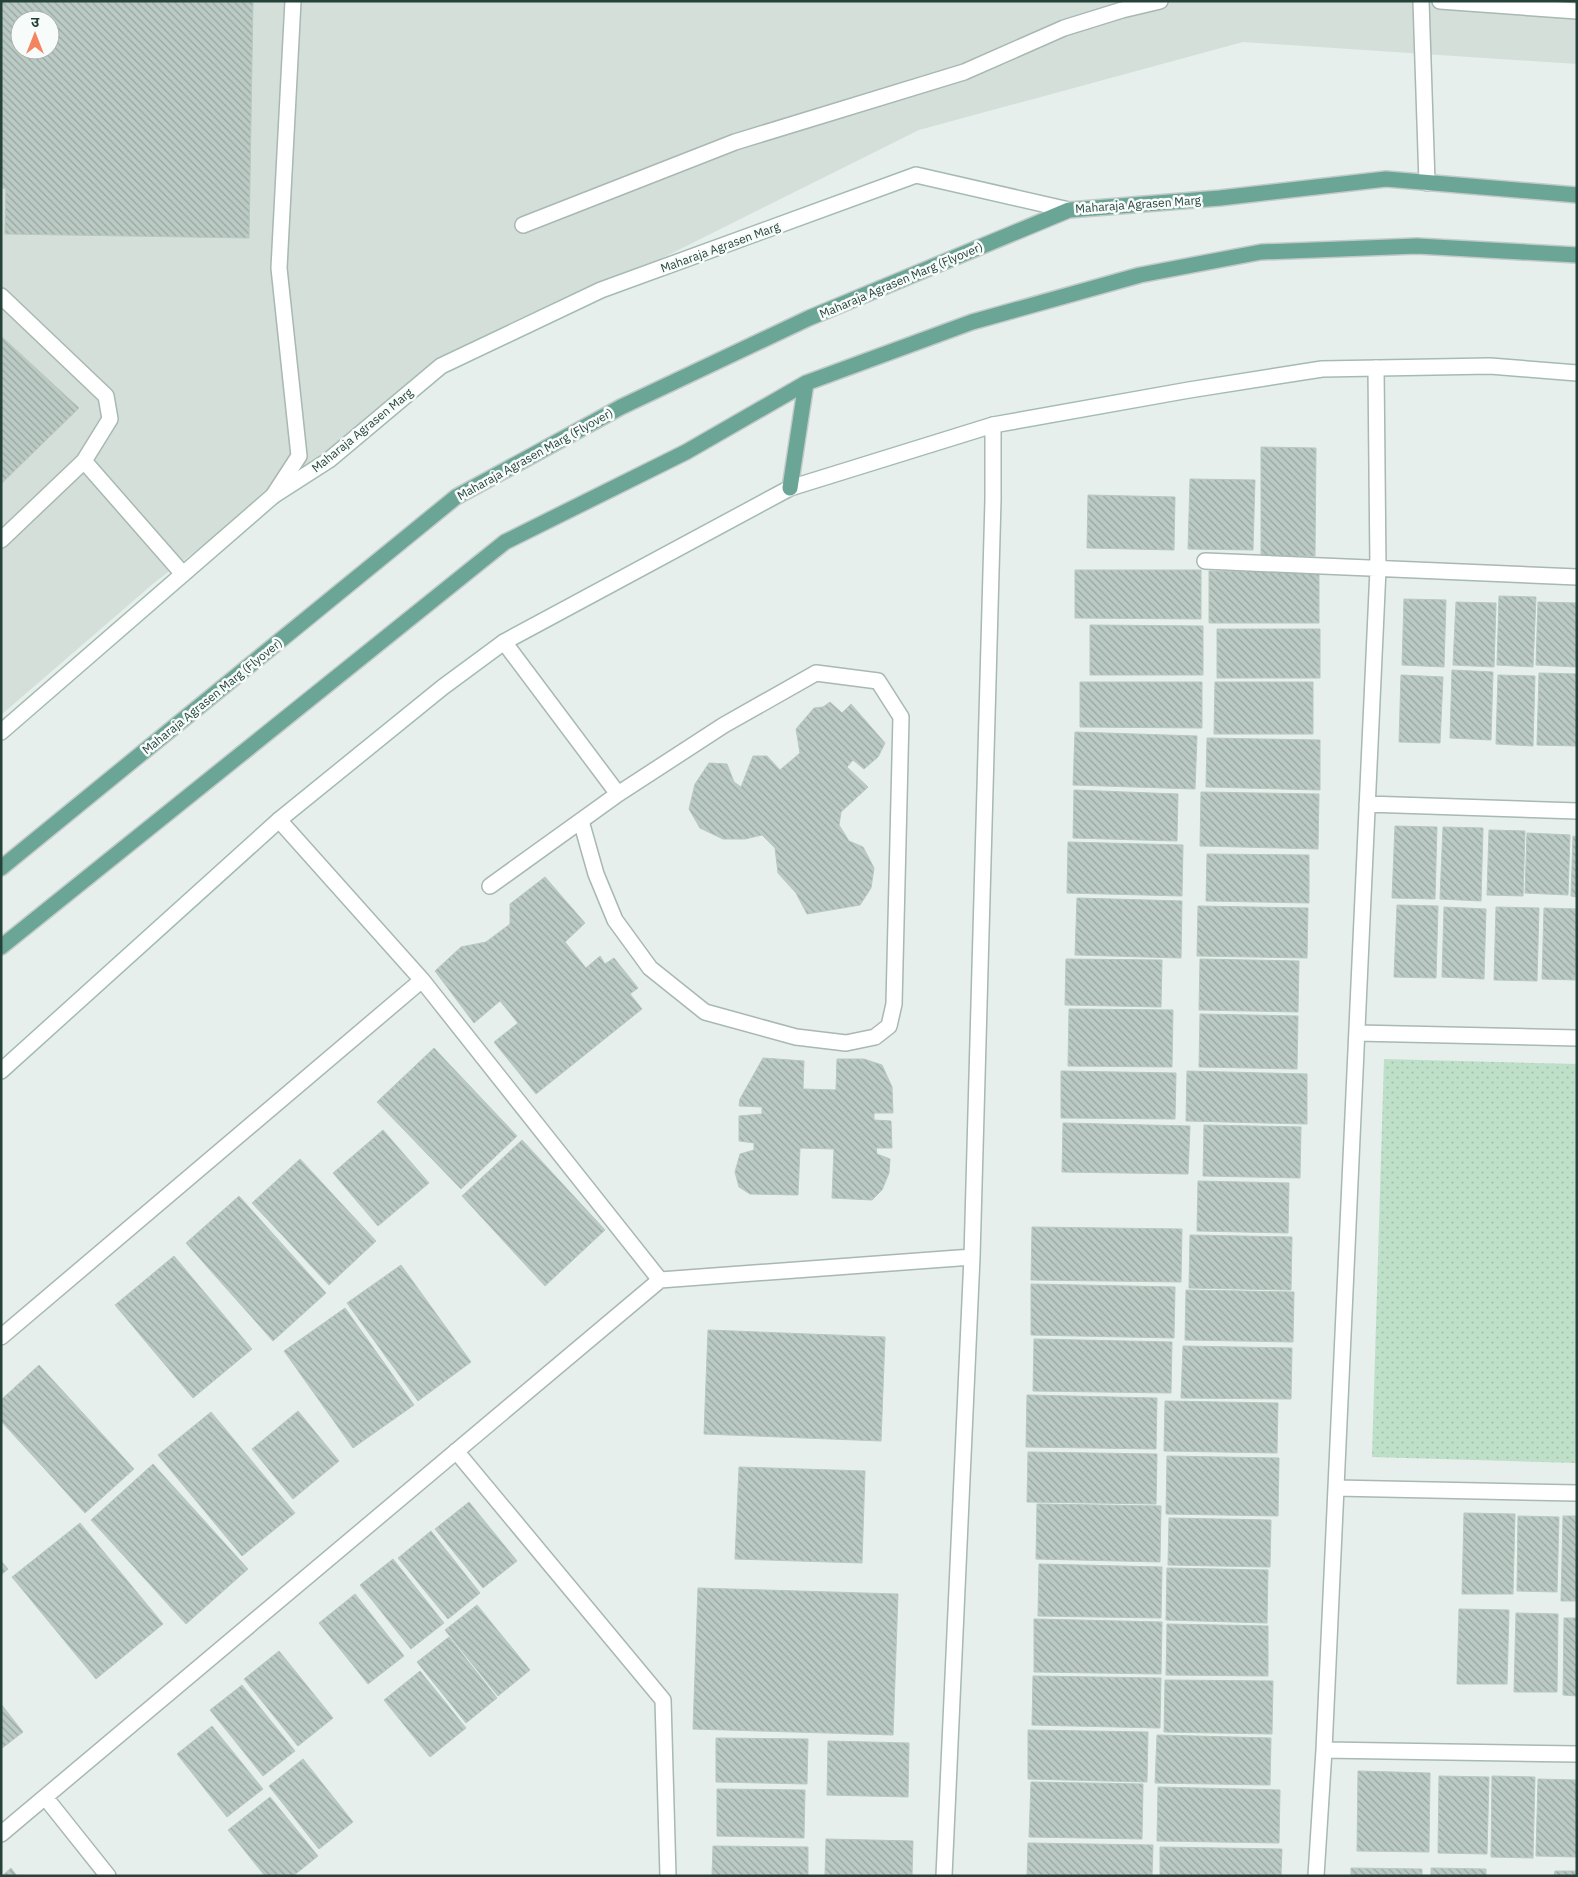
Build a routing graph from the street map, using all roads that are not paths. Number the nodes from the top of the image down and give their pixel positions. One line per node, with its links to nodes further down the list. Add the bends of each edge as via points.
1 (293, 1): 18 (street, via 279,268 299,456)
2 (1160, 1): 9 (street, via 1064,28 964,72 735,142)
3 (1421, 1): 6 (street)
4 (1440, 1): 5 (street)
5 (1577, 11)
6 (1427, 182): 7 (main road, Maharaja Agrasen Marg); 8 (main road, Maharaja Agrasen Marg, via 1386,180)
7 (1577, 195)
8 (1069, 210): 18 (street, Maharaja Agrasen Marg, via 916,175 601,290 441,366 329,460); 31 (main road, Maharaja Agrasen Marg (Flyover), via 809,318 621,408 456,497)
9 (523, 225)
10 (1577, 255): 14 (main road, via 1417,246 1261,252 1140,275 972,322)
11 (1, 296): 16 (street, via 106,396 110,419)
12 (1376, 368): 13 (street, via 1490,366); 15 (street, via 1312,371); 21 (street)
13 (1577, 373)
14 (806, 383): 17 (main road); 33 (main road, via 686,452 506,542)
15 (993, 425): 17 (street); 38 (street)
16 (84, 461): 19 (street); 22 (street)
17 (790, 488): 24 (street)
18 (274, 496): 22 (street, Maharaja Agrasen Marg)
19 (1, 540)
20 (1205, 561): 21 (street)
21 (1378, 569): 23 (street); 27 (street)
22 (183, 574): 25 (street, Maharaja Agrasen Marg)
23 (1577, 577)
24 (504, 642): 26 (street); 29 (street, via 443,687)
25 (1, 732)
26 (618, 794): 30 (street); 30 (street, via 724,725 816,673 878,681 901,717 894,1004 889,1026 875,1037 846,1044 796,1037 705,1012 650,968 615,920 596,874)
27 (1368, 804): 28 (street); 35 (street)
28 (1577, 811)
29 (279, 820): 34 (street); 37 (street)
30 (581, 821): 32 (street)
31 (1, 868)
32 (490, 886)
33 (1, 947)
34 (422, 980): 39 (street); 40 (street)
35 (1357, 1033): 36 (street); 42 (street)
36 (1577, 1038)
37 (1, 1071)
38 (972, 1257): 39 (street); 50 (street)
39 (660, 1280): 41 (street)
40 (1, 1337)
41 (456, 1451): 46 (street); 49 (street, via 663,1700)
42 (1336, 1488): 43 (street); 44 (street)
43 (1577, 1493)
44 (1324, 1750): 45 (street); 51 (street)
45 (1577, 1754)
46 (45, 1797): 47 (street); 48 (street)
47 (1, 1834)
48 (108, 1876)
49 (668, 1876)
50 (944, 1876)
51 (1316, 1876)

